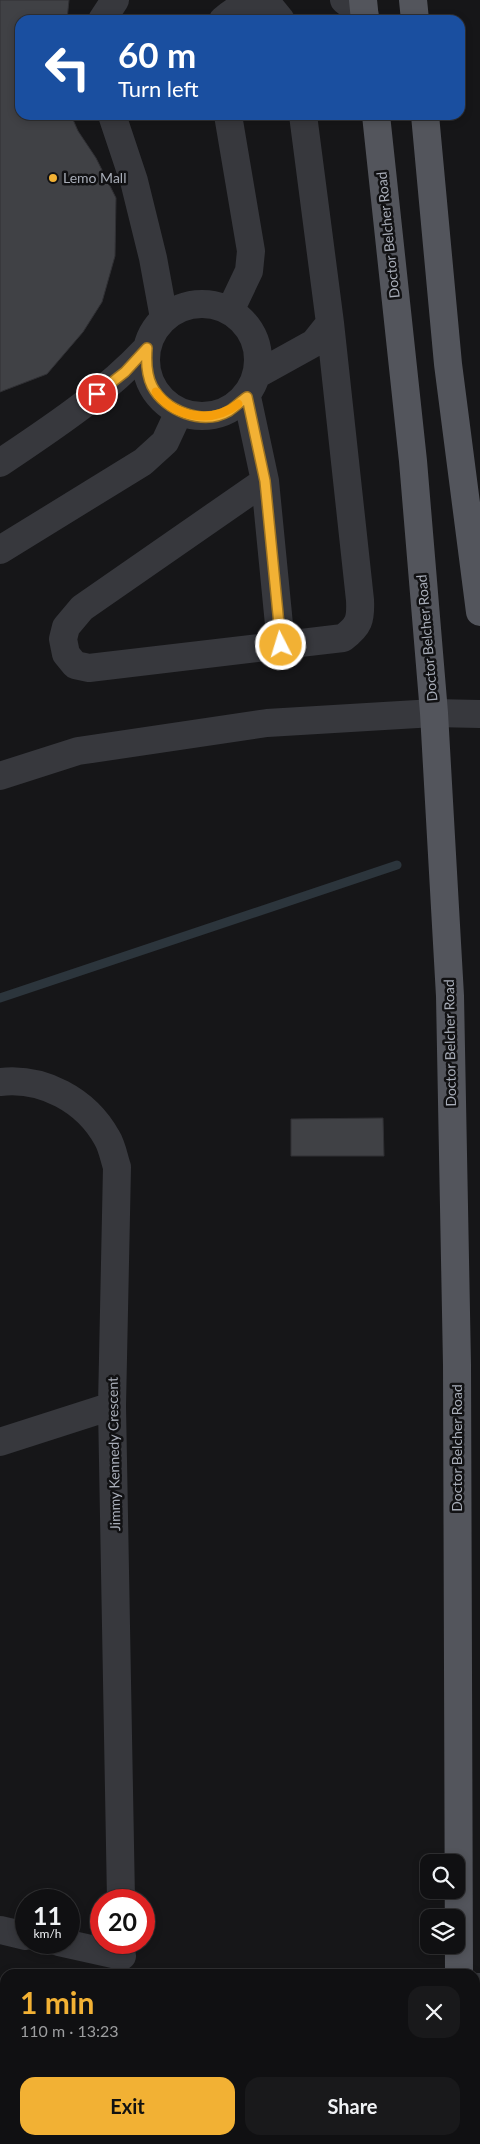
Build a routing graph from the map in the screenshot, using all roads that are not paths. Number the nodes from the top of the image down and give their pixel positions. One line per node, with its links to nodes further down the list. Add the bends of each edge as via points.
1 (116, 0): 5 (street)
2 (344, 0): 4 (street)
3 (414, 0): 8 (main road)
4 (364, 12)
5 (106, 15)
6 (229, 15): 7 (street, via 237,8 254,5 272,8)
7 (277, 15)
8 (415, 15)
9 (114, 120): 15 (street, via 134,181)
10 (229, 120): 14 (street, via 251,251 249,271)
11 (304, 120): 16 (street)
12 (377, 120): 25 (main road, Doctor Belcher Road, via 413,461)
13 (424, 120): 23 (main road, via 448,364)
14 (230, 311): 15 (street, via 196,304); 18 (street, via 249,327 258,350)
15 (164, 318): 17 (street, via 156,327)
16 (330, 323): 18 (street, via 314,343); 24 (street, via 360,616 355,629 343,638)
17 (147, 348): 19 (street, via 146,367 152,386 163,401); 20 (street, via 125,372 70,416)
18 (253, 386): 19 (street, via 227,412 203,417); 21 (street)
19 (178, 412): 22 (street, via 165,442 143,462)
20 (0, 463)
21 (265, 481): 24 (street); 24 (street, via 82,608 66,627 63,639 66,654 75,664 89,668)
22 (0, 550)
23 (480, 612)
24 (281, 645)
25 (434, 713): 26 (street); 27 (street, via 267,723 78,751); 36 (main road, Doctor Belcher Road, via 451,1036 457,1365)
26 (480, 714)
27 (0, 774)
28 (0, 1082): 29 (street, Jimmy Kennedy Crescent, via 22,1081 51,1088 92,1116 108,1139 117,1167)
29 (112, 1406): 30 (street); 31 (street, Jimmy Kennedy Crescent)
30 (0, 1442)
31 (121, 1889)
32 (0, 1930): 33 (street)
33 (15, 1933)
34 (80, 1947): 35 (street)
35 (122, 1957)
36 (459, 1969)

